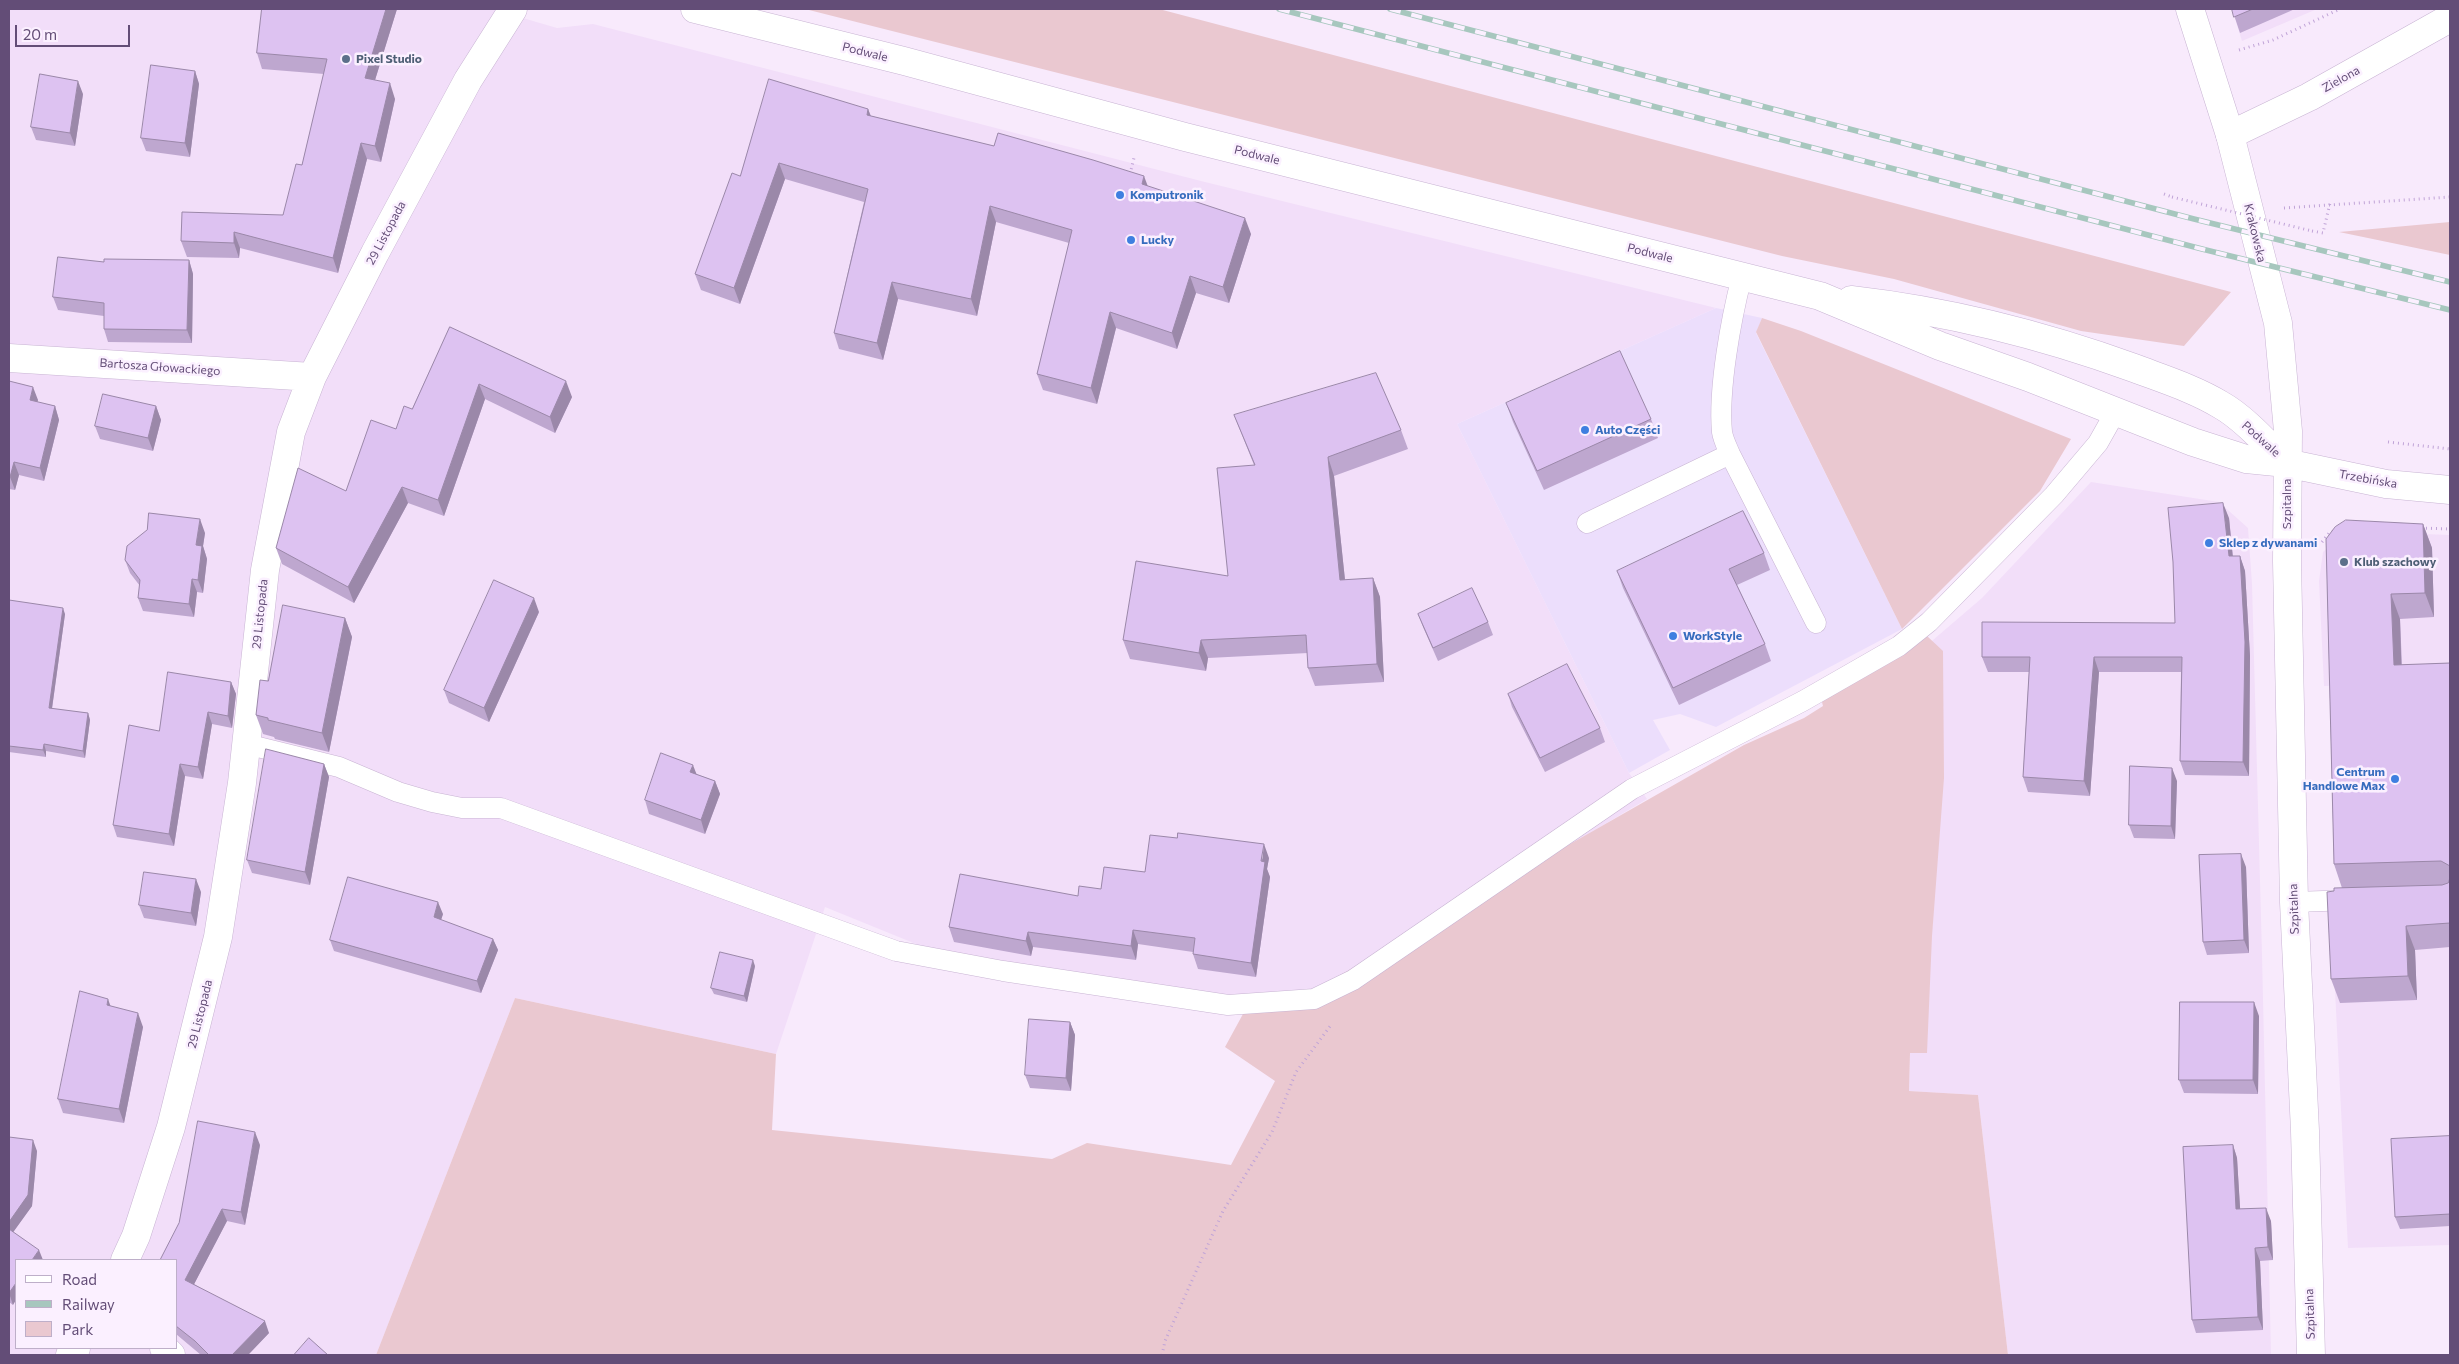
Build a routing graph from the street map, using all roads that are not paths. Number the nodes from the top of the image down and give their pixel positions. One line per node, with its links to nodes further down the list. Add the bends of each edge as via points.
1 (513, 9): 9 (street, 29 Listopada, via 468,80)
2 (696, 9): 6 (street, Podwale, via 1185,137)
3 (2190, 9): 5 (street, Krakowska)
4 (2450, 18): 5 (street, Zielona, via 2308,97)
5 (2230, 135): 12 (street, Krakowska, via 2278,323 2288,431)
6 (1742, 276): 7 (street, Podwale); 11 (lane, via 1735,303 1722,402 1722,434)
7 (1820, 296): 10 (street, Podwale, via 1940,346); 12 (street, Podwale, via 1902,306 2081,349 2176,383 2222,405)
8 (9, 358): 9 (street, Bartosza Głowackiego)
9 (312, 377): 16 (street, 29 Listopada, via 291,432 265,570)
10 (2116, 411): 12 (street, Podwale, via 2246,459); 16 (lane, via 2098,443 2054,495 1929,622 1899,646 1803,701 1632,789 1353,980 1314,999 1228,1005 1003,971 896,951 501,808 462,808 432,802 398,792 339,767)
11 (1730, 454): 14 (lane); 15 (lane)
12 (2286, 462): 13 (street, Trzebińska, via 2386,484); 18 (street, Szpitalna)
13 (2450, 490)
14 (1587, 523)
15 (1816, 623)
16 (246, 744): 19 (street, 29 Listopada, via 218,937 171,1127)
17 (2374, 899): 18 (lane)
18 (2294, 902): 20 (street, Szpitalna)
19 (125, 1259)
20 (2311, 1355)

